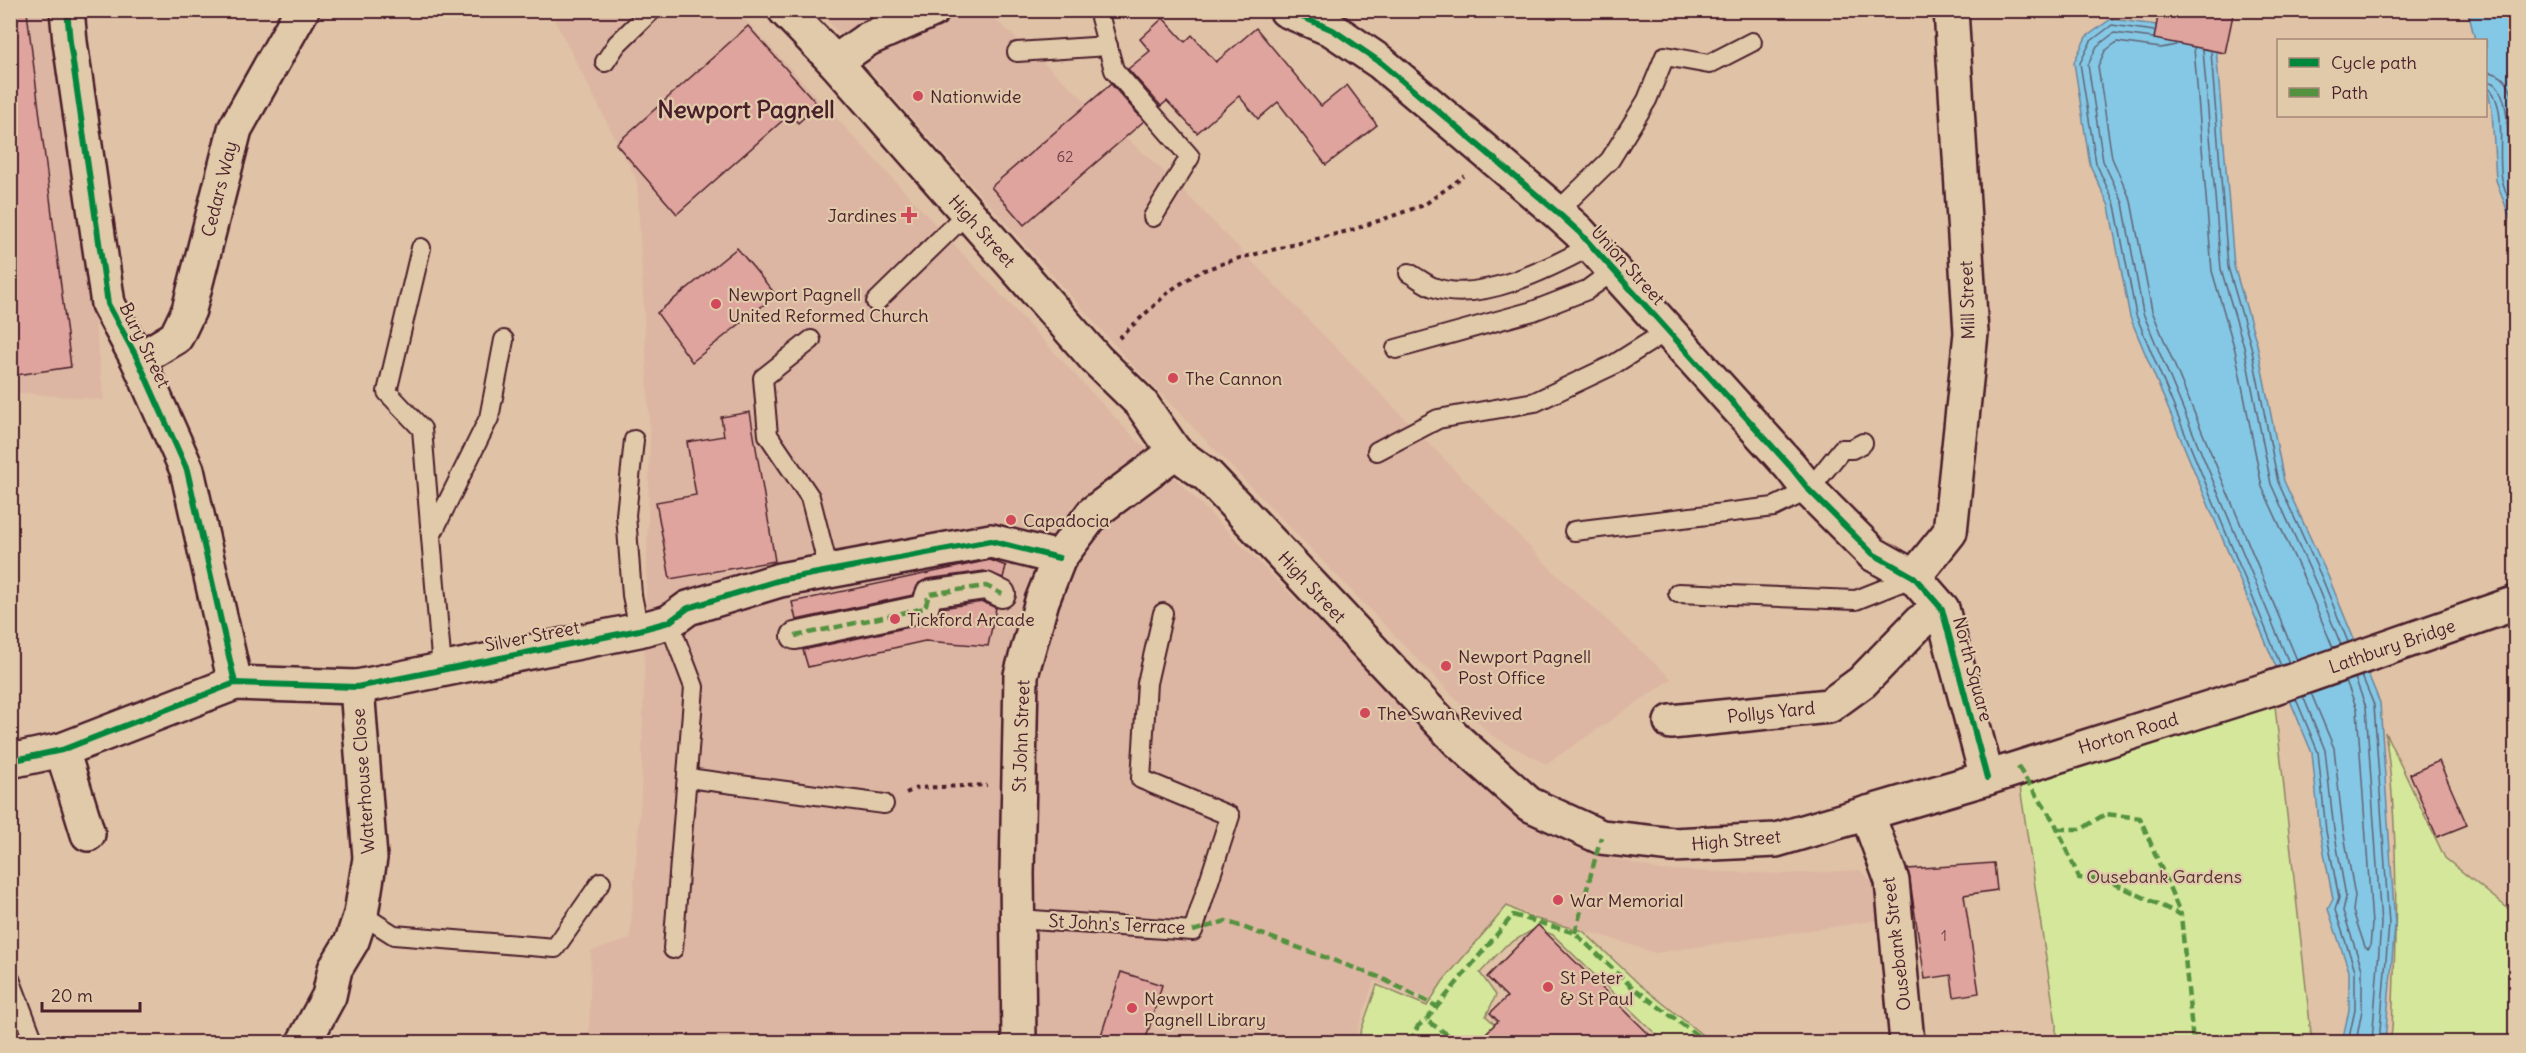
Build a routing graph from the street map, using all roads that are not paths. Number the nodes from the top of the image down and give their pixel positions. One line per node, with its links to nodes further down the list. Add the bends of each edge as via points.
1 (67, 10): 26 (street, Bury Street, via 108,304)
2 (302, 10): 26 (street, Cedars Way, via 235,129 185,319 176,337)
3 (652, 10): 12 (lane, via 617,44)
4 (785, 10): 13 (street, High Street)
5 (933, 10): 13 (street, via 868,39)
6 (1098, 10): 10 (lane)
7 (1286, 10): 14 (street, Union Street, via 1333,30 1380,62)
8 (1951, 10): 36 (street, Mill Street, via 1971,333 1950,532)
9 (1752, 42): 14 (lane, via 1709,64 1665,56 1647,100 1610,160)
10 (1108, 46): 11 (lane); 16 (lane, via 1114,70 1190,157)
11 (1017, 52)
12 (605, 62)
13 (835, 62): 15 (street, High Street)
14 (1557, 212): 17 (street, Union Street)
15 (966, 214): 21 (lane); 30 (street, High Street, via 1096,359 1141,403)
16 (1153, 217)
17 (1591, 246): 19 (street, Union Street); 20 (lane, via 1510,283 1464,291 1434,288)
18 (421, 248): 33 (lane, via 387,392 422,429)
19 (1613, 271): 22 (street, Union Street); 25 (lane, via 1587,290 1533,311)
20 (1409, 273)
21 (876, 302)
22 (1667, 331): 29 (lane, via 1613,365 1535,402 1438,419); 31 (street, Union Street)
23 (504, 340): 33 (lane, via 489,418)
24 (811, 340): 35 (lane, via 763,378 768,435 810,497)
25 (1396, 349)
26 (138, 360): 45 (street, Bury Street, via 187,470)
27 (634, 440): 42 (lane, via 626,515 632,595)
28 (1863, 443): 31 (lane, via 1842,449)
29 (1377, 451)
30 (1175, 452): 34 (street, St John Street, via 1093,513); 54 (street, High Street, via 1208,476 1458,741 1529,804 1601,837 1673,845 1776,840)
31 (1799, 478): 32 (lane, via 1774,507); 36 (street, Union Street, via 1873,555)
32 (1574, 531)
33 (431, 535): 44 (lane)
34 (1059, 558): 35 (street, Silver Street, via 991,541); 58 (street, St John Street, via 1042,601 1022,675)
35 (829, 571): 42 (street, Silver Street, via 780,580 688,608)
36 (1914, 577): 37 (lane, via 1856,600); 40 (street, North Square)
37 (1678, 593)
38 (1002, 594): 43 (street, via 986,586 929,594 925,608)
39 (2516, 603): 47 (street, Lathbury Bridge)
40 (1942, 609): 48 (street, Pollys Yard, via 1920,622 1862,682 1828,706); 52 (street, North Square)
41 (1163, 613): 58 (lane, St John's Terrace, via 1147,683 1141,779 1230,816 1193,930)
42 (654, 626): 44 (street, Silver Street); 51 (lane, via 694,687)
43 (795, 636)
44 (442, 669): 46 (street, Silver Street)
45 (235, 683): 46 (street, Silver Street); 49 (street, Silver Street)
46 (357, 687): 57 (street, Waterhouse Close, via 370,858)
47 (2269, 688): 52 (street, Horton Road)
48 (1671, 722)
49 (62, 750): 50 (street, Silver Street); 55 (street)
50 (10, 761)
51 (688, 778): 53 (lane); 59 (lane)
52 (1987, 778): 54 (street, High Street)
53 (884, 804)
54 (1867, 813): 64 (street, Ousebank Street, via 1892,881)
55 (88, 834)
56 (601, 882): 57 (lane, via 555,948 394,935)
57 (361, 914): 62 (street, Waterhouse Close, via 352,941 335,969 328,996)
58 (1018, 919): 63 (street, St John Street)
59 (673, 949)
60 (10, 979): 61 (lane)
61 (34, 1042)
62 (304, 1042)
63 (1019, 1042)
64 (1907, 1042)

